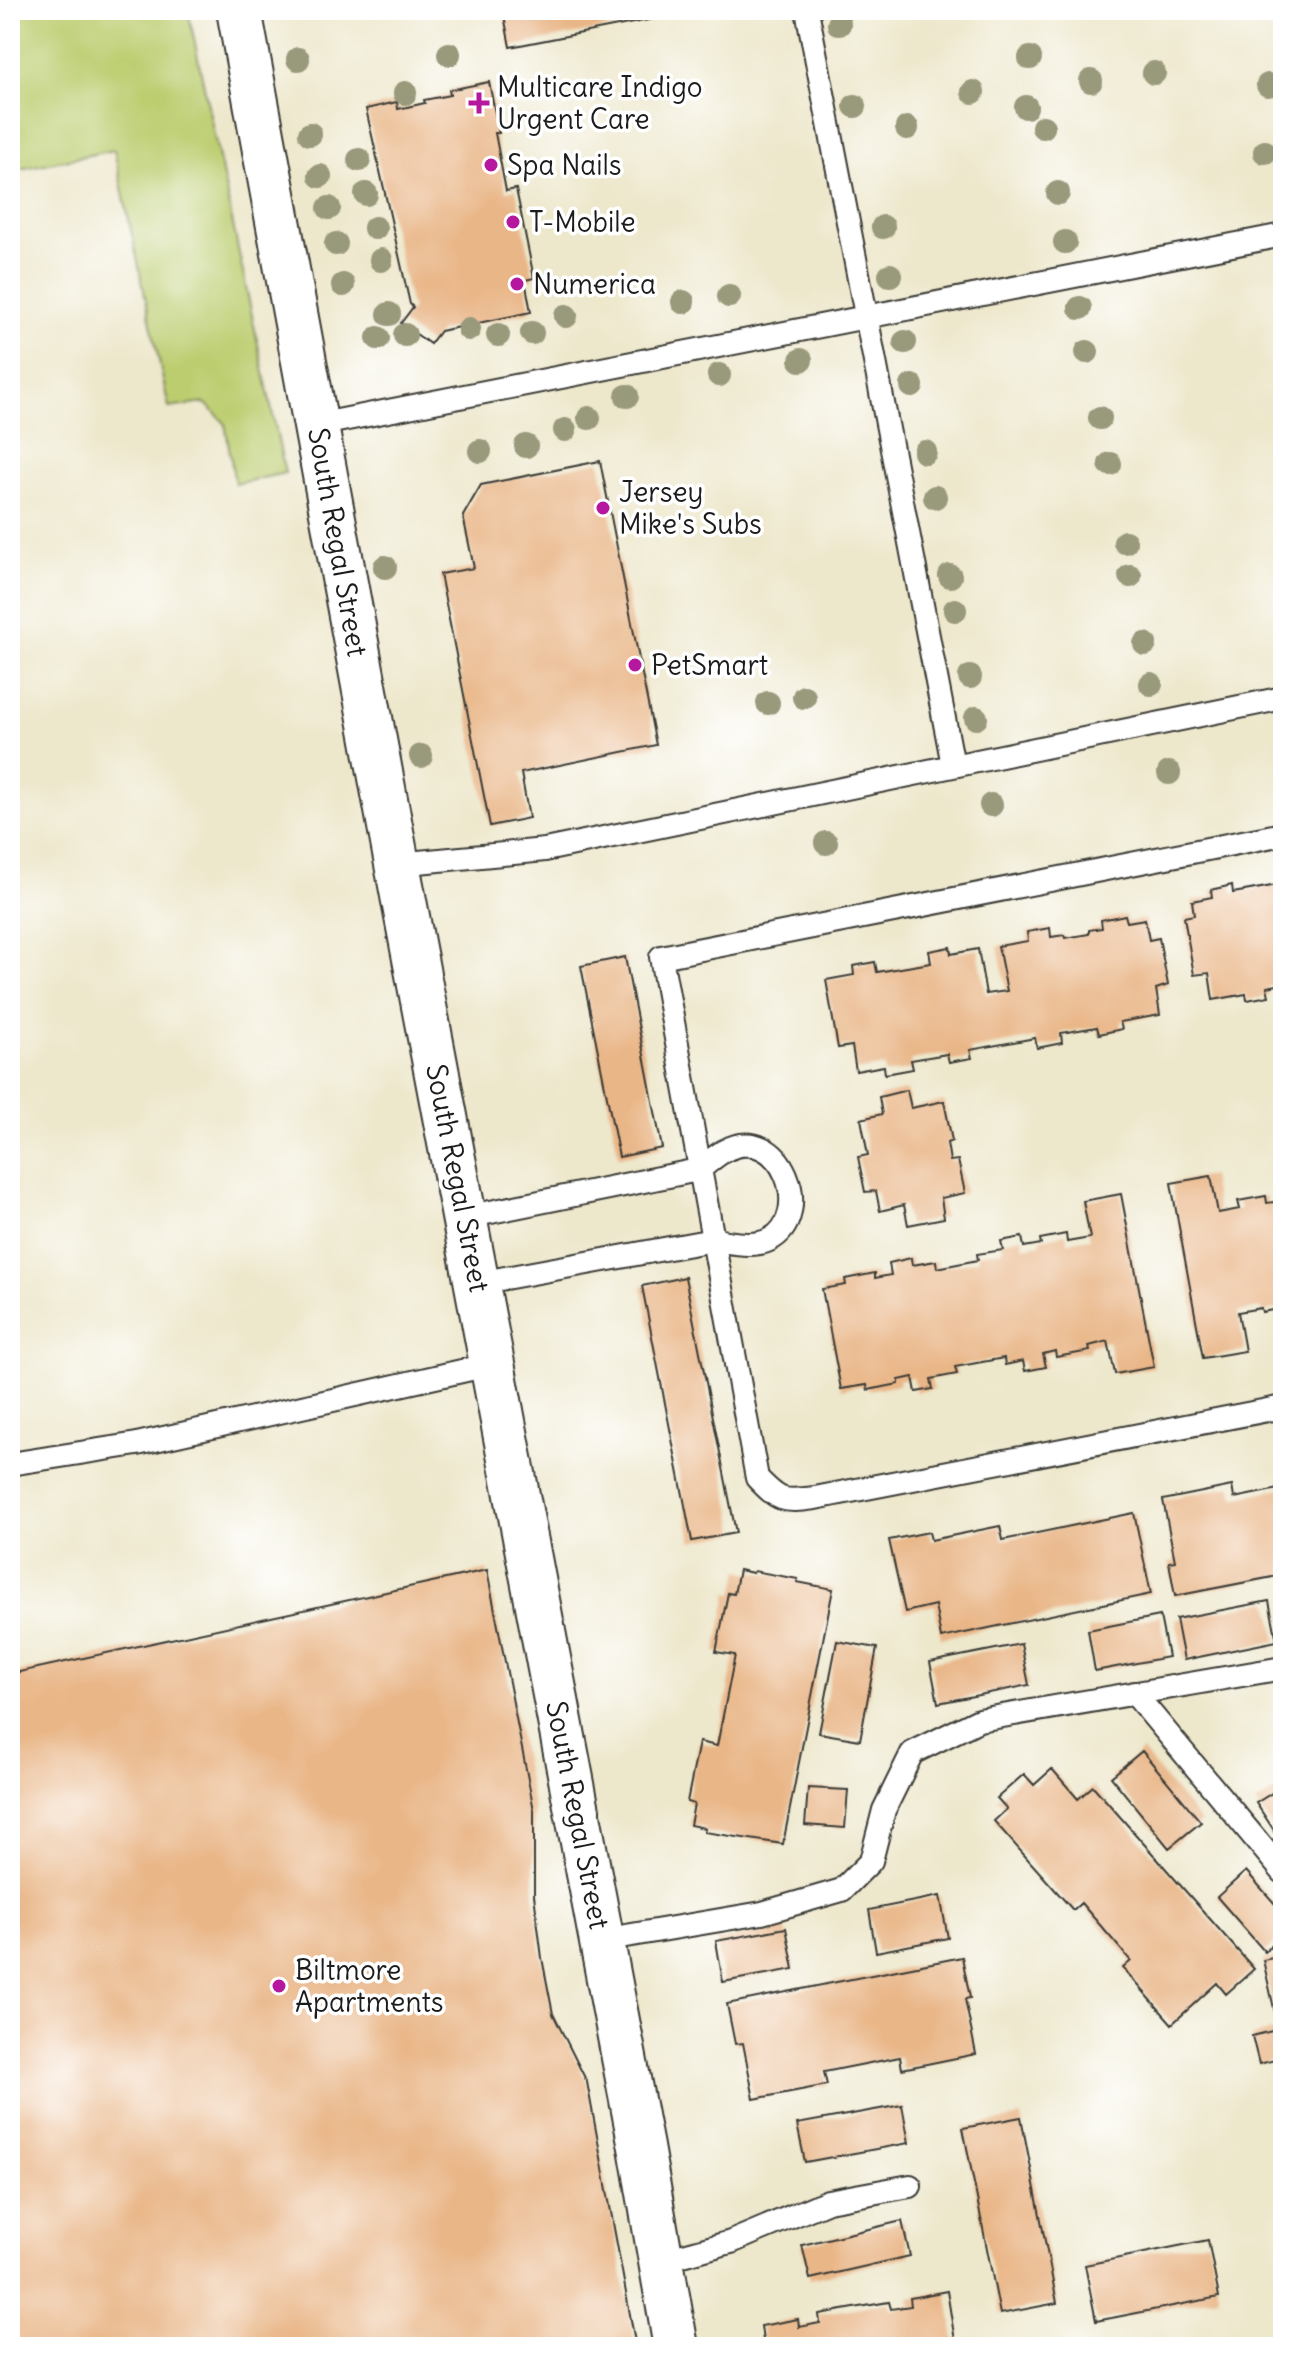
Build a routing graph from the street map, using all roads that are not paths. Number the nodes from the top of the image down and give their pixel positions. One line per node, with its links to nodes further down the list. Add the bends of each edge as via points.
1 (239, 10): 5 (main road, South Regal Street)
2 (807, 10): 4 (lane)
3 (1283, 235): 4 (lane)
4 (866, 317): 5 (lane); 7 (lane)
5 (317, 425): 9 (main road, South Regal Street)
6 (1283, 698): 7 (lane)
7 (953, 765): 9 (lane, via 545,850)
8 (1283, 834): 10 (lane, via 661,957)
9 (397, 864): 11 (main road, South Regal Street)
10 (698, 1170): 11 (lane); 12 (lane); 12 (lane, via 725,1150 745,1144 762,1148 784,1168 791,1197 790,1216 781,1232 768,1240)
11 (466, 1217): 13 (main road, South Regal Street)
12 (713, 1240): 13 (lane); 15 (lane, via 757,1478 787,1502)
13 (478, 1283): 14 (main road, South Regal Street)
14 (493, 1364): 16 (lane, via 137,1444); 20 (main road, South Regal Street)
15 (1283, 1407)
16 (10, 1464)
17 (1283, 1668): 18 (lane)
18 (1134, 1693): 19 (lane); 20 (lane, via 979,1720 912,1753 884,1810 871,1861 842,1890 762,1913)
19 (1283, 1872)
20 (602, 1940): 22 (main road, South Regal Street)
21 (910, 2186): 22 (lane, via 828,2201 731,2242)
22 (661, 2261): 23 (main road, South Regal Street)
23 (676, 2347)

